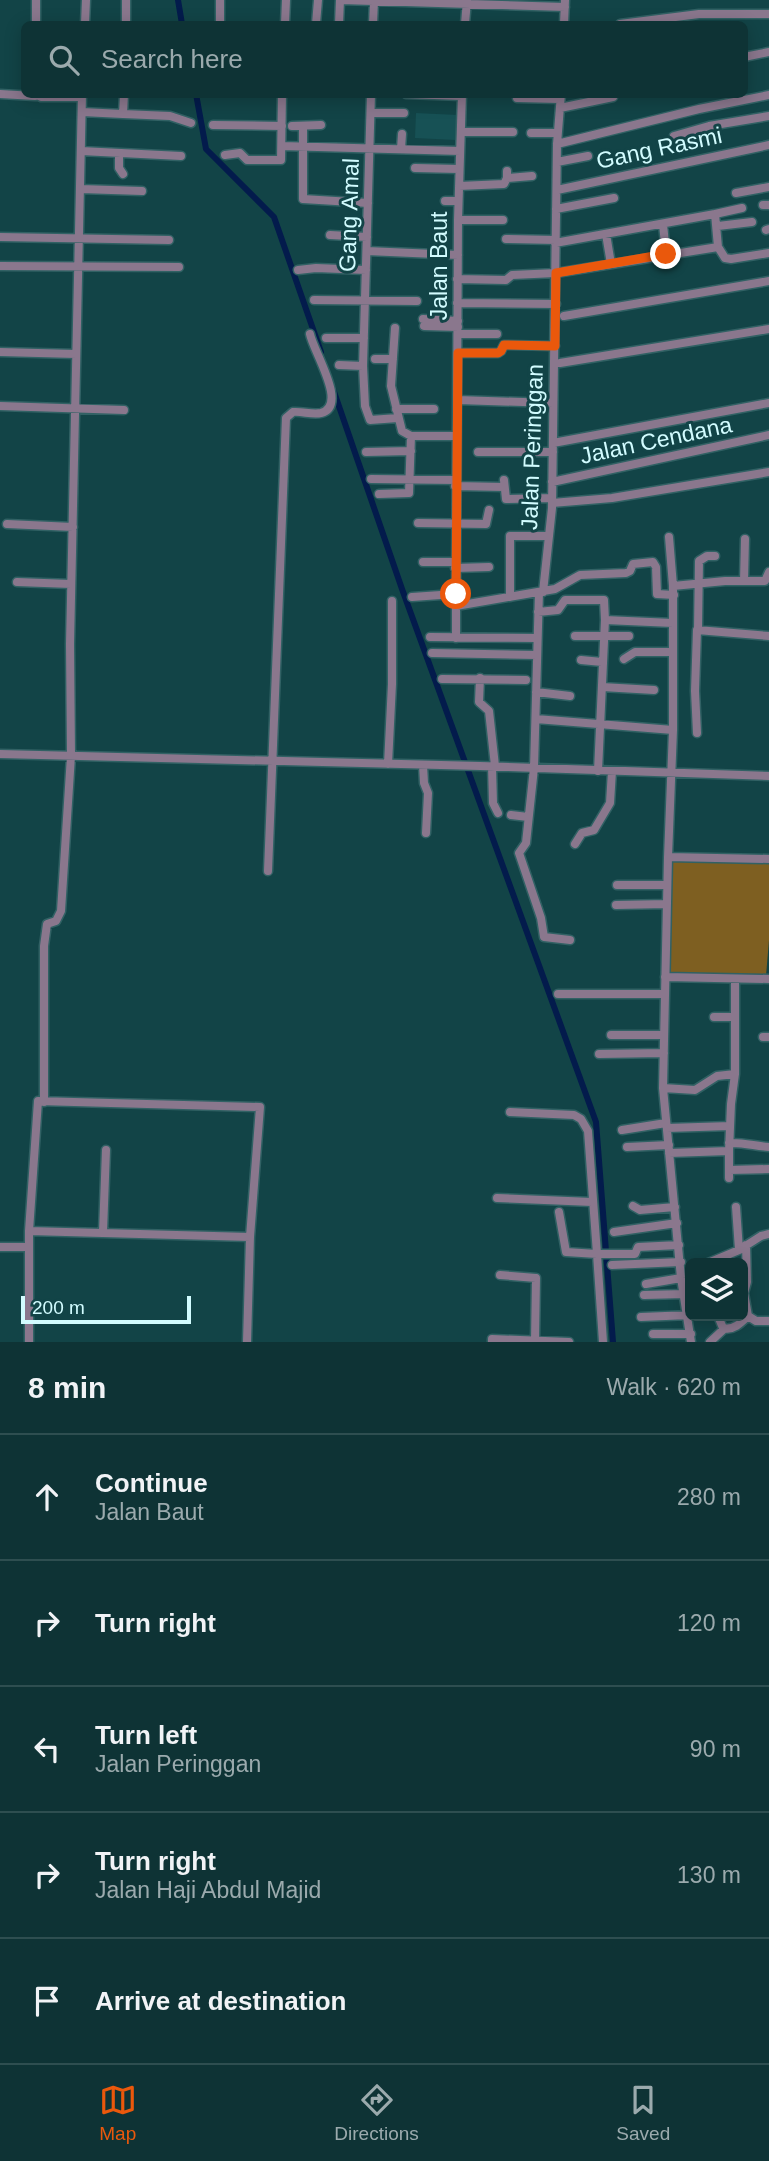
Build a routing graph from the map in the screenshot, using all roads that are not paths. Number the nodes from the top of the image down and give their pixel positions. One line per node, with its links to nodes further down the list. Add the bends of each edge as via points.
1 (36, 0): 15 (street)
2 (86, 0): 16 (street)
3 (126, 0): 17 (street)
4 (220, 0): 18 (street)
5 (286, 0): 19 (street)
6 (317, 0): 20 (street)
7 (341, 0): 8 (street); 21 (street)
8 (363, 0): 9 (street)
9 (379, 1): 10 (street); 22 (street)
10 (428, 2): 11 (street)
11 (467, 2): 12 (street); 23 (street)
12 (565, 3): 24 (street)
13 (717, 13): 14 (street); 25 (street); 26 (street)
14 (769, 14)
15 (36, 21)
16 (85, 21)
17 (127, 21)
18 (220, 21)
19 (285, 21)
20 (316, 21)
21 (339, 21)
22 (374, 21)
23 (465, 21)
24 (564, 21)
25 (665, 21)
26 (717, 21)
27 (769, 52): 28 (street)
28 (748, 56)
29 (0, 94): 30 (street)
30 (21, 95)
31 (769, 95): 57 (street)
32 (82, 98): 40 (street)
33 (124, 98): 43 (street)
34 (282, 98): 48 (street)
35 (371, 98): 41 (street, Gang Amal)
36 (462, 98): 51 (street, Jalan Baut)
37 (517, 98): 39 (street)
38 (600, 98): 39 (street)
39 (560, 101): 54 (street, Jalan Peringgan)
40 (82, 112): 43 (street); 63 (street)
41 (371, 113): 42 (street); 61 (street, Gang Amal)
42 (404, 113)
43 (123, 114): 45 (street, via 170,116)
44 (769, 116): 56 (street)
45 (191, 122)
46 (214, 125): 48 (street)
47 (321, 125): 50 (street)
48 (282, 126): 59 (street)
49 (292, 126): 50 (street)
50 (303, 126): 60 (street)
51 (461, 132): 52 (street); 64 (street, Jalan Baut)
52 (513, 132)
53 (531, 133): 54 (street)
54 (557, 133): 57 (street, Jalan Peringgan)
55 (402, 134): 62 (street)
56 (674, 136)
57 (557, 144): 69 (street, Jalan Peringgan)
58 (769, 145): 77 (street, Gang Rasmi)
59 (282, 146): 60 (street); 66 (street, via 279,160)
60 (303, 147): 61 (street); 83 (street, via 303,199)
61 (370, 148): 62 (street); 83 (street, Gang Amal)
62 (401, 149): 64 (street)
63 (80, 151): 65 (street); 76 (street)
64 (460, 151): 71 (street, Jalan Baut)
65 (119, 153): 67 (street); 72 (street)
66 (225, 155)
67 (181, 156)
68 (588, 156): 69 (street)
69 (557, 162): 77 (street, Jalan Peringgan)
70 (415, 167): 71 (street)
71 (459, 169): 74 (street, Jalan Baut)
72 (123, 174)
73 (532, 176): 74 (street, via 507,174 504,184)
74 (459, 186): 82 (street, Jalan Baut)
75 (769, 187): 79 (street)
76 (81, 189): 78 (street); 96 (street)
77 (557, 190): 85 (street, Jalan Peringgan)
78 (142, 191)
79 (736, 193)
80 (614, 198): 85 (street)
81 (445, 201): 82 (street)
82 (458, 201): 87 (street, Jalan Baut)
83 (368, 203): 95 (street, Gang Amal)
84 (742, 208): 86 (street)
85 (556, 209): 99 (street, Jalan Peringgan)
86 (715, 214): 90 (street); 91 (street)
87 (458, 220): 88 (street); 104 (street, Jalan Baut)
88 (503, 220)
89 (752, 222): 91 (street)
90 (663, 224): 92 (street); 103 (street)
91 (718, 226): 100 (street)
92 (606, 234): 99 (street); 105 (street)
93 (330, 235): 95 (street)
94 (0, 237): 96 (street)
95 (367, 237): 101 (street, Gang Amal)
96 (80, 238): 98 (street); 107 (street)
97 (506, 239): 99 (street)
98 (169, 240)
99 (556, 242): 111 (street, Jalan Peringgan)
100 (718, 247): 102 (street, via 730,259); 103 (street)
101 (367, 251): 104 (street); 110 (street, Gang Amal)
102 (769, 253)
103 (666, 254): 105 (street)
104 (458, 255): 112 (street, Jalan Baut)
105 (611, 264): 111 (street)
106 (0, 267): 107 (street)
107 (79, 267): 108 (street); 131 (street)
108 (179, 267)
109 (298, 270): 110 (street)
110 (366, 270): 115 (street, Gang Amal)
111 (556, 273): 112 (street, via 512,275 506,280); 118 (street, Jalan Peringgan)
112 (457, 279): 117 (street, Jalan Baut)
113 (769, 281): 119 (street)
114 (314, 300): 115 (street)
115 (365, 300): 116 (street); 127 (street, Gang Amal)
116 (417, 300)
117 (457, 303): 118 (street); 121 (street, Jalan Baut)
118 (556, 304): 128 (street, Jalan Peringgan)
119 (564, 316)
120 (424, 323): 121 (street)
121 (458, 327): 125 (street); 130 (street, Jalan Baut)
122 (395, 328): 133 (street)
123 (769, 329): 134 (street)
124 (310, 334): 213 (street, via 332,403 323,412 293,412 286,418)
125 (498, 334)
126 (326, 338): 127 (street)
127 (364, 338): 136 (street, Gang Amal)
128 (555, 346): 130 (street, via 504,345 498,353); 138 (street, Jalan Peringgan)
129 (0, 352): 131 (street)
130 (458, 353): 137 (street, Jalan Baut)
131 (76, 354): 141 (street)
132 (375, 359): 133 (street)
133 (393, 359): 144 (street, via 391,386)
134 (560, 363)
135 (339, 365): 136 (street)
136 (363, 366): 144 (street, Gang Amal, via 368,418)
137 (458, 400): 138 (street); 147 (street, Jalan Baut)
138 (553, 403): 148 (street, Jalan Peringgan)
139 (769, 403): 148 (street)
140 (0, 406): 141 (street)
141 (76, 409): 143 (street); 163 (street)
142 (434, 409): 144 (street)
143 (124, 410)
144 (397, 414): 146 (street, via 402,431)
145 (769, 435): 155 (street, Jalan Cendana)
146 (411, 436): 147 (street); 150 (street)
147 (456, 436): 156 (street, Jalan Baut)
148 (553, 448): 151 (street); 155 (street, Jalan Peringgan)
149 (366, 452): 150 (street)
150 (411, 452): 154 (street)
151 (478, 452)
152 (769, 472): 158 (street, via 612,498)
153 (371, 479): 154 (street)
154 (410, 480): 156 (street); 157 (street, via 409,493)
155 (552, 482): 158 (street, Jalan Peringgan)
156 (456, 483): 158 (street, via 504,483 504,498); 162 (street, Jalan Baut)
157 (379, 494)
158 (552, 501): 164 (street, Jalan Peringgan)
159 (489, 509): 162 (street, via 486,524)
160 (418, 523): 162 (street)
161 (7, 524): 163 (street)
162 (456, 524): 169 (street, Jalan Baut)
163 (72, 527): 175 (street)
164 (548, 537): 177 (street, Jalan Peringgan); 180 (street, via 510,536)
165 (669, 537): 176 (street)
166 (745, 539): 172 (street)
167 (715, 556): 174 (street, via 699,561)
168 (423, 562): 169 (street)
169 (455, 565): 170 (street); 178 (street, Jalan Baut)
170 (489, 567)
171 (769, 572): 172 (street, via 765,581)
172 (744, 581): 174 (street)
173 (17, 582): 175 (street)
174 (698, 583): 176 (street); 186 (street)
175 (71, 584): 212 (street)
176 (673, 591): 177 (street, via 657,594 653,562 633,564 626,573 580,575); 185 (street)
177 (541, 592): 180 (street); 183 (street, Jalan Peringgan)
178 (456, 594): 179 (street); 182 (street, Jalan Baut)
179 (412, 597)
180 (510, 597): 182 (street)
181 (392, 601): 214 (street)
182 (456, 606): 192 (street, Jalan Baut)
183 (538, 612): 184 (street, via 558,610 565,600 600,600 605,602); 193 (street, Jalan Peringgan)
184 (605, 620): 185 (street); 188 (street)
185 (673, 623): 194 (street)
186 (698, 629): 190 (street); 210 (street)
187 (575, 636): 188 (street)
188 (603, 636): 189 (street); 199 (street)
189 (629, 636)
190 (769, 636)
191 (430, 637): 192 (street)
192 (456, 638): 193 (street)
193 (537, 638): 196 (street, Jalan Peringgan)
194 (673, 652): 197 (street, via 635,652); 209 (street)
195 (432, 653): 196 (street)
196 (537, 655): 205 (street, Jalan Peringgan)
197 (624, 659)
198 (581, 660): 199 (street)
199 (603, 662): 203 (street)
200 (480, 678): 201 (street); 202 (street); 216 (street, via 479,702 489,709)
201 (442, 679)
202 (526, 680)
203 (602, 687): 204 (street); 208 (street)
204 (654, 690)
205 (536, 692): 206 (street); 207 (street, Jalan Peringgan)
206 (569, 696)
207 (536, 719): 208 (street); 217 (street, Jalan Peringgan)
208 (600, 724): 209 (street); 218 (street)
209 (673, 730): 220 (street)
210 (697, 733)
211 (0, 754): 212 (street)
212 (71, 756): 213 (street); 248 (street, via 61,911 56,921 47,924 44,946)
213 (271, 760): 214 (street); 229 (street)
214 (388, 764): 215 (street)
215 (423, 765): 216 (street); 225 (street, via 428,793)
216 (494, 766): 217 (street); 222 (street, via 493,803)
217 (534, 768): 218 (street); 224 (street, Jalan Peringgan)
218 (598, 771): 219 (street)
219 (612, 771): 220 (street); 226 (street, via 610,803 594,830 582,833)
220 (671, 772): 221 (street); 227 (street)
221 (769, 776)
222 (498, 813)
223 (511, 815): 224 (street)
224 (528, 817): 234 (street, Jalan Peringgan, via 526,843 519,853 544,937)
225 (426, 832)
226 (575, 844)
227 (668, 857): 228 (street); 231 (street)
228 (769, 859)
229 (268, 871)
230 (617, 885): 231 (street)
231 (667, 885): 232 (street)
232 (667, 904): 233 (street); 235 (street)
233 (616, 905)
234 (570, 940)
235 (665, 977): 236 (street); 239 (street)
236 (735, 979): 237 (street); 241 (street)
237 (769, 979)
238 (558, 994): 239 (street)
239 (664, 994): 243 (street)
240 (714, 1017): 241 (street)
241 (735, 1017): 246 (street)
242 (611, 1035): 243 (street)
243 (664, 1035): 244 (street)
244 (664, 1053): 245 (street); 247 (street)
245 (599, 1054)
246 (735, 1074): 247 (street, via 717,1076 695,1090); 251 (street)
247 (663, 1088): 250 (street)
248 (44, 1102): 266 (street, via 37,1101); 270 (street, via 260,1107)
249 (510, 1112): 260 (street, via 569,1114 581,1119 588,1131)
250 (667, 1126): 251 (street); 252 (street); 256 (street)
251 (730, 1126): 254 (street)
252 (622, 1130)
253 (627, 1147): 256 (street)
254 (729, 1147): 255 (street, via 742,1142); 256 (street); 258 (street, via 729,1174)
255 (769, 1147)
256 (669, 1149): 262 (street)
257 (106, 1150): 267 (street)
258 (769, 1170)
259 (497, 1198): 260 (street)
260 (592, 1202): 275 (street)
261 (634, 1206): 262 (street, via 640,1210)
262 (675, 1207): 265 (street)
263 (736, 1207): 274 (street)
264 (559, 1212): 275 (street, via 566,1252)
265 (677, 1223): 268 (street); 271 (street)
266 (29, 1231): 267 (street); 273 (street)
267 (103, 1231): 270 (street)
268 (614, 1231)
269 (769, 1234): 274 (street)
270 (250, 1237): 295 (street)
271 (679, 1245): 275 (street, via 637,1248 635,1254); 279 (street)
272 (0, 1247): 273 (street)
273 (29, 1247): 294 (street)
274 (743, 1248): 276 (street); 277 (street)
275 (598, 1254): 298 (street)
276 (720, 1258)
277 (744, 1258)
278 (612, 1265): 279 (street)
279 (684, 1270): 281 (street); 282 (street)
280 (500, 1275): 293 (street, via 536,1278)
281 (646, 1284)
282 (685, 1294): 283 (street)
283 (644, 1295)
284 (685, 1315): 286 (street)
285 (748, 1316): 289 (street)
286 (641, 1317)
287 (720, 1321): 290 (street)
288 (742, 1321): 290 (street)
289 (769, 1321)
290 (724, 1329): 299 (street)
291 (653, 1334): 292 (street)
292 (691, 1338)
293 (535, 1341): 296 (street); 297 (street)
294 (29, 1342)
295 (247, 1342)
296 (492, 1342)
297 (569, 1342)
298 (603, 1342)
299 (710, 1342)

